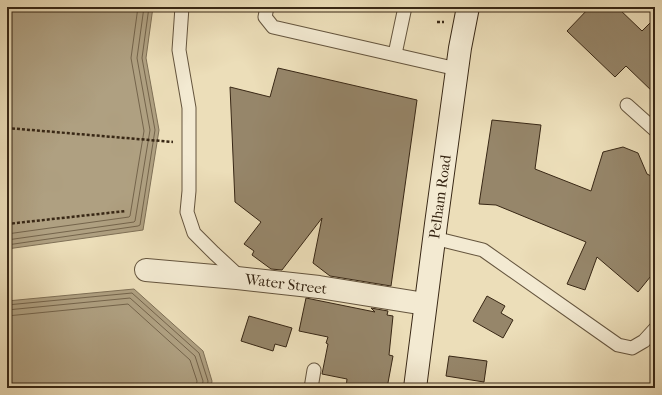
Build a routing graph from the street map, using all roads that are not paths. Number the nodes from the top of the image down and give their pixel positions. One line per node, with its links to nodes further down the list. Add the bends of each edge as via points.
1 (182, 7): 11 (lane, via 179,50 189,108 187,212 194,233)
2 (267, 7): 5 (lane, via 265,17 273,27)
3 (405, 7): 5 (lane)
4 (468, 7): 6 (main road, Pelham Road)
5 (395, 54): 6 (lane)
6 (457, 69): 9 (main road, Pelham Road)
7 (627, 105): 8 (lane)
8 (655, 130)
9 (434, 238): 12 (main road, Pelham Road); 13 (lane, via 483,250 618,344 632,348 644,341)
10 (146, 270): 11 (main road, Water Street)
11 (243, 279): 12 (main road, Water Street, via 319,287)
12 (425, 304): 16 (main road, Pelham Road)
13 (655, 329)
14 (314, 370): 15 (lane)
15 (311, 388)
16 (415, 388)

